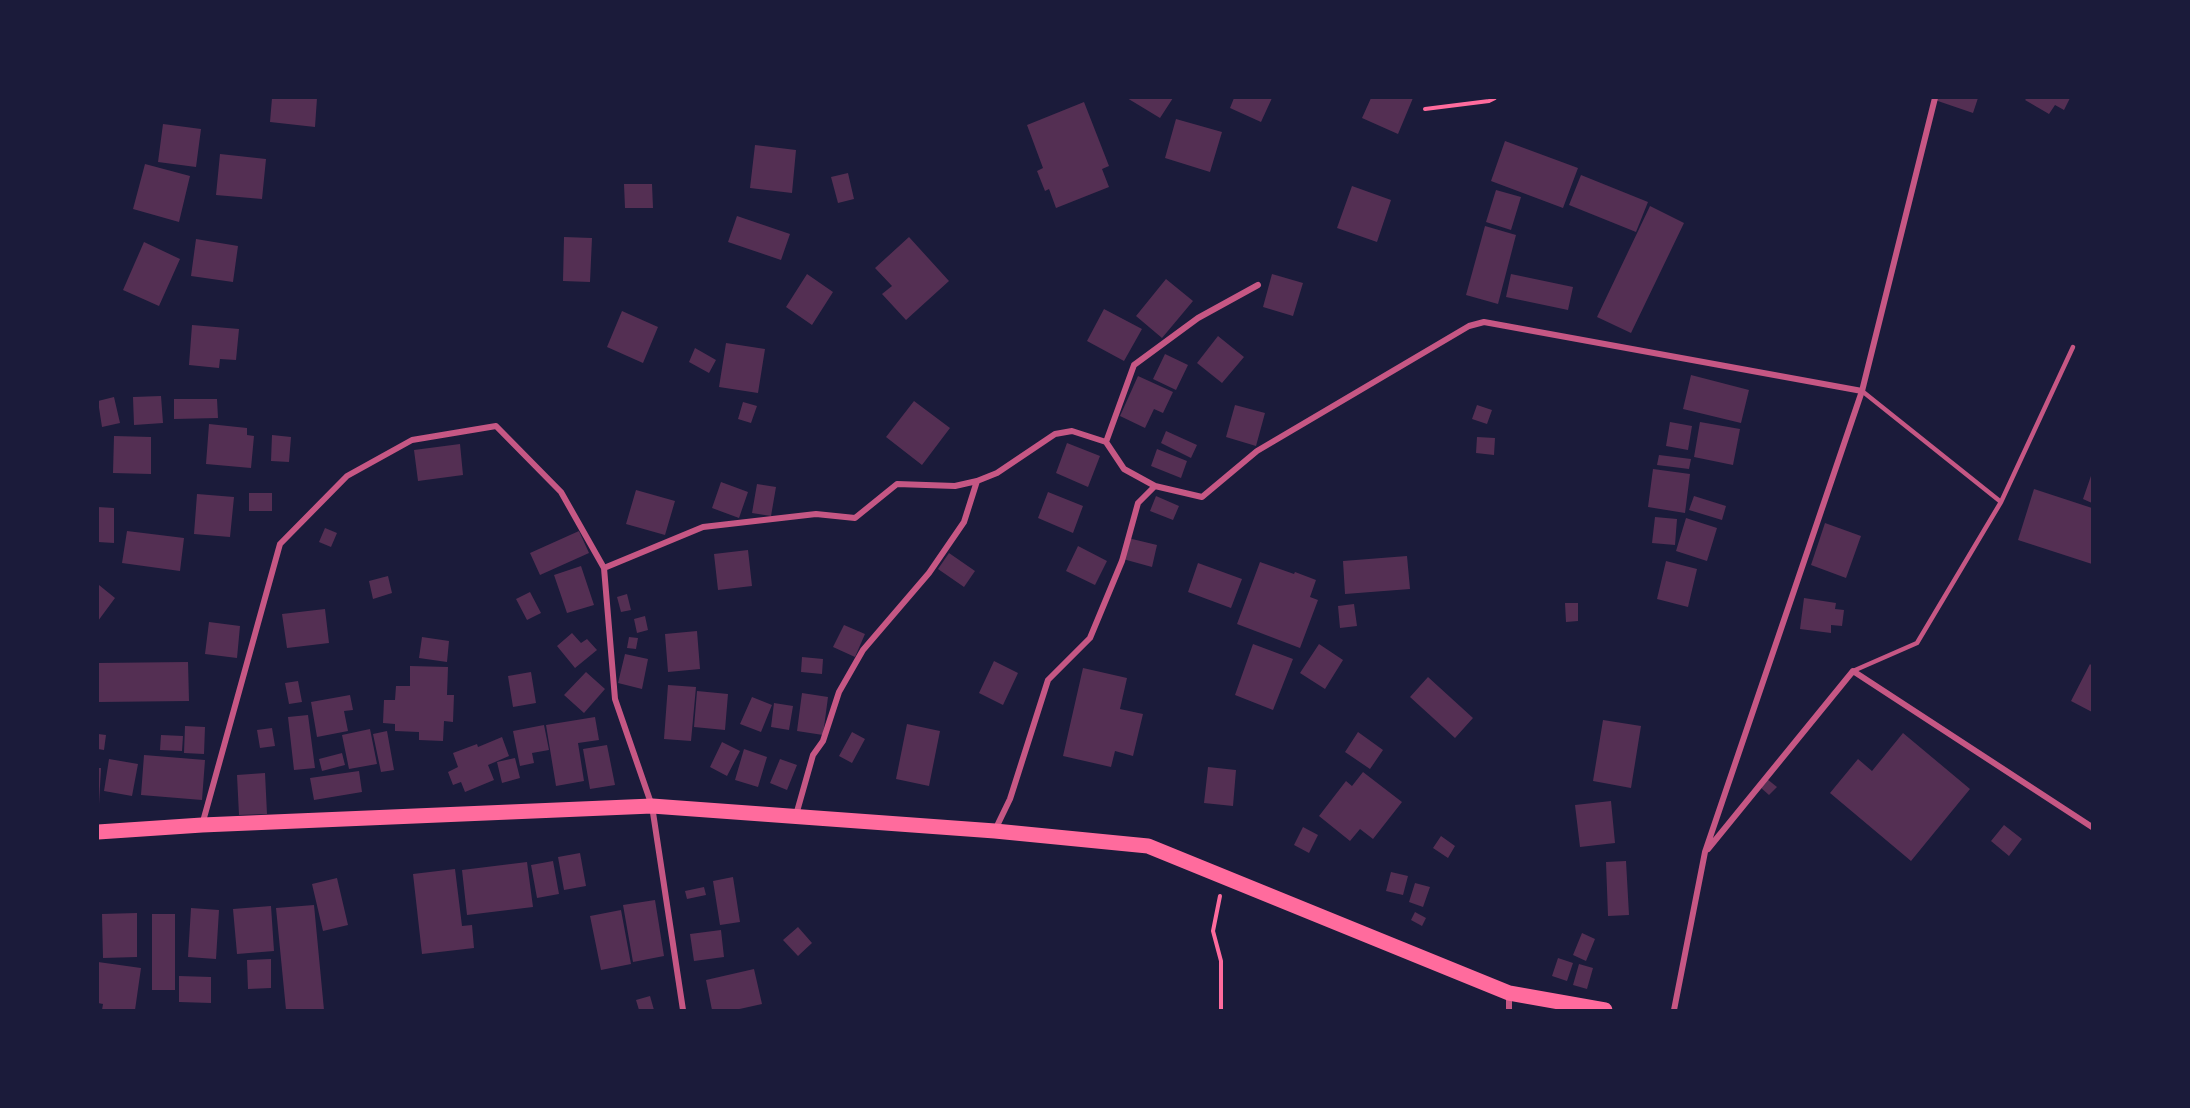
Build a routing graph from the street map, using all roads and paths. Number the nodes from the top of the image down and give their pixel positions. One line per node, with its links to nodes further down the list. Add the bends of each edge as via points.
1 (1495, 98): 3 (path)
2 (1935, 98): 6 (street)
3 (1425, 109)
4 (1258, 285): 7 (street, via 1197,318 1134,365)
5 (2073, 347): 10 (lane)
6 (1862, 391): 9 (street, via 1484,322 1468,326 1257,451 1202,497); 10 (lane); 19 (street)
7 (1106, 442): 8 (street, via 1072,431 1055,434 997,473); 9 (street, via 1124,468)
8 (977, 481): 11 (street, via 956,486 897,484 855,518 816,514 703,527); 14 (street, via 964,522 928,573 863,650 839,692 823,741 813,755)
9 (1155, 486): 17 (street, via 1138,503 1122,561 1090,638 1048,680 1010,799)
10 (2001, 502): 12 (lane, via 1917,643)
11 (604, 568): 13 (street, via 615,699); 15 (street, via 561,492 496,426 412,440 347,476 280,544)
12 (1853, 671): 16 (street); 19 (street)
13 (652, 806): 14 (main road); 15 (main road); 22 (street)
14 (795, 816): 17 (main road)
15 (202, 825): 18 (main road)
16 (2092, 827)
17 (995, 831): 20 (main road, via 1148,846)
18 (98, 832)
19 (1705, 852): 26 (street)
20 (1225, 877): 21 (main road); 23 (path, via 1213,931 1221,961)
21 (1509, 993): 24 (street); 25 (main road)
22 (683, 1011)
23 (1221, 1011)
24 (1509, 1011)
25 (1605, 1011)
26 (1674, 1011)

